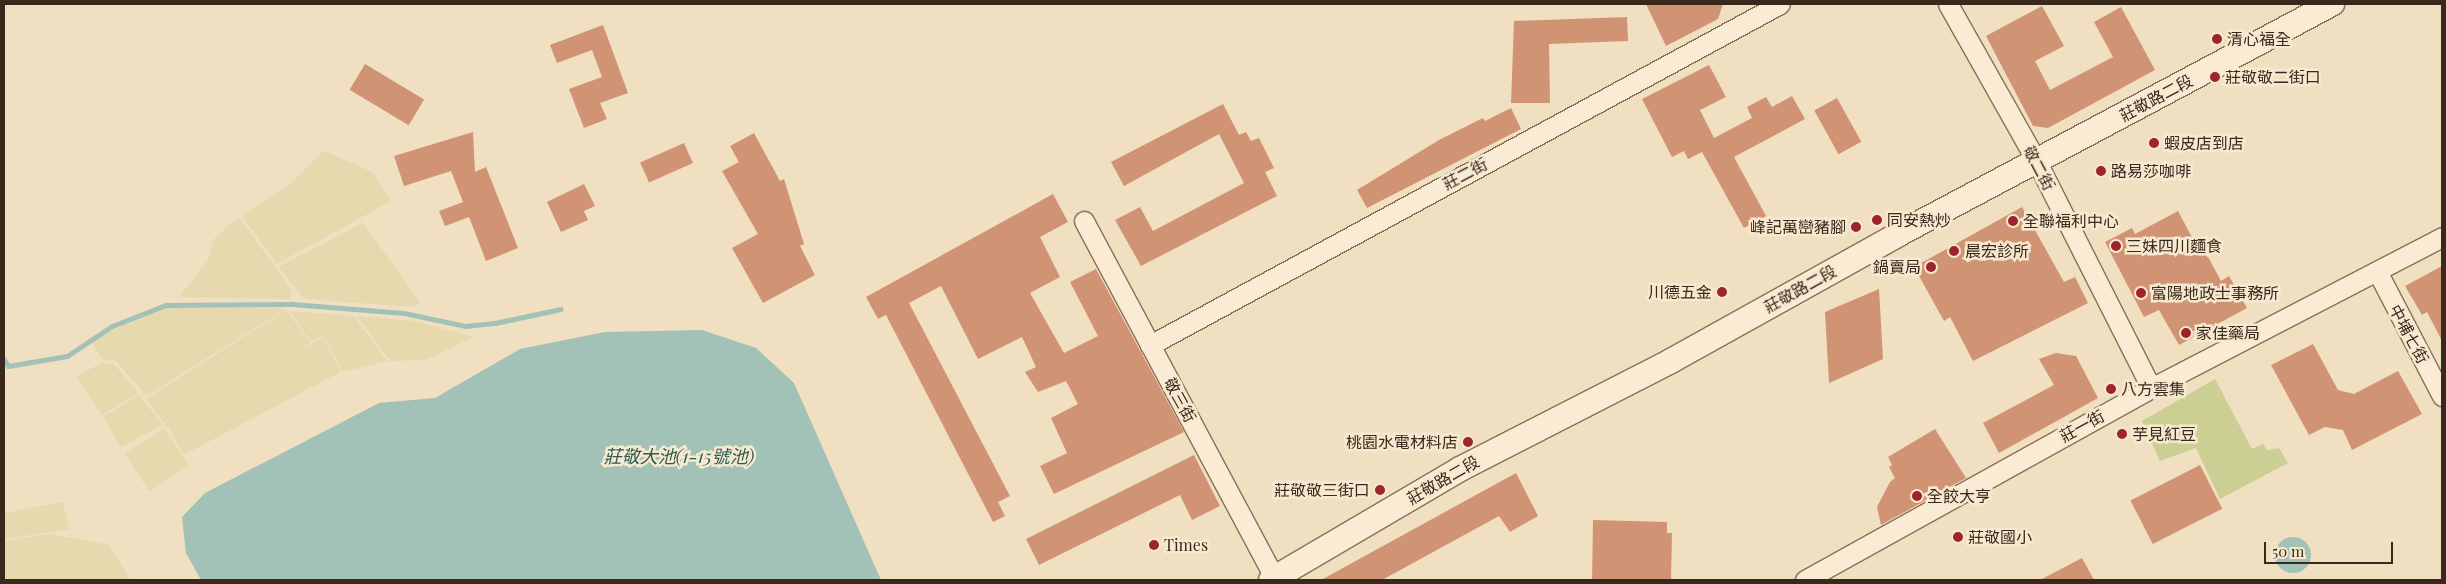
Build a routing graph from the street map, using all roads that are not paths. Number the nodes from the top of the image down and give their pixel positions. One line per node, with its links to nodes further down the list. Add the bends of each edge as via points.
1 (1780, 4): 8 (street, 莊二街)
2 (1948, 4): 4 (street, 敬二街)
3 (2332, 4): 4 (street, 莊敬路二段)
4 (2037, 162): 9 (street, 敬二街); 11 (street, 莊敬路二段, via 1897,235 1670,361 1460,469)
5 (1084, 221): 8 (street, 敬三街)
6 (2442, 237): 7 (street, 莊一街)
7 (2377, 271): 9 (street, 莊一街); 10 (street, 中埔七街)
8 (1150, 345): 11 (street, 敬三街)
9 (2151, 388): 12 (street, 莊一街)
10 (2442, 396)
11 (1274, 580)
12 (1805, 580)

